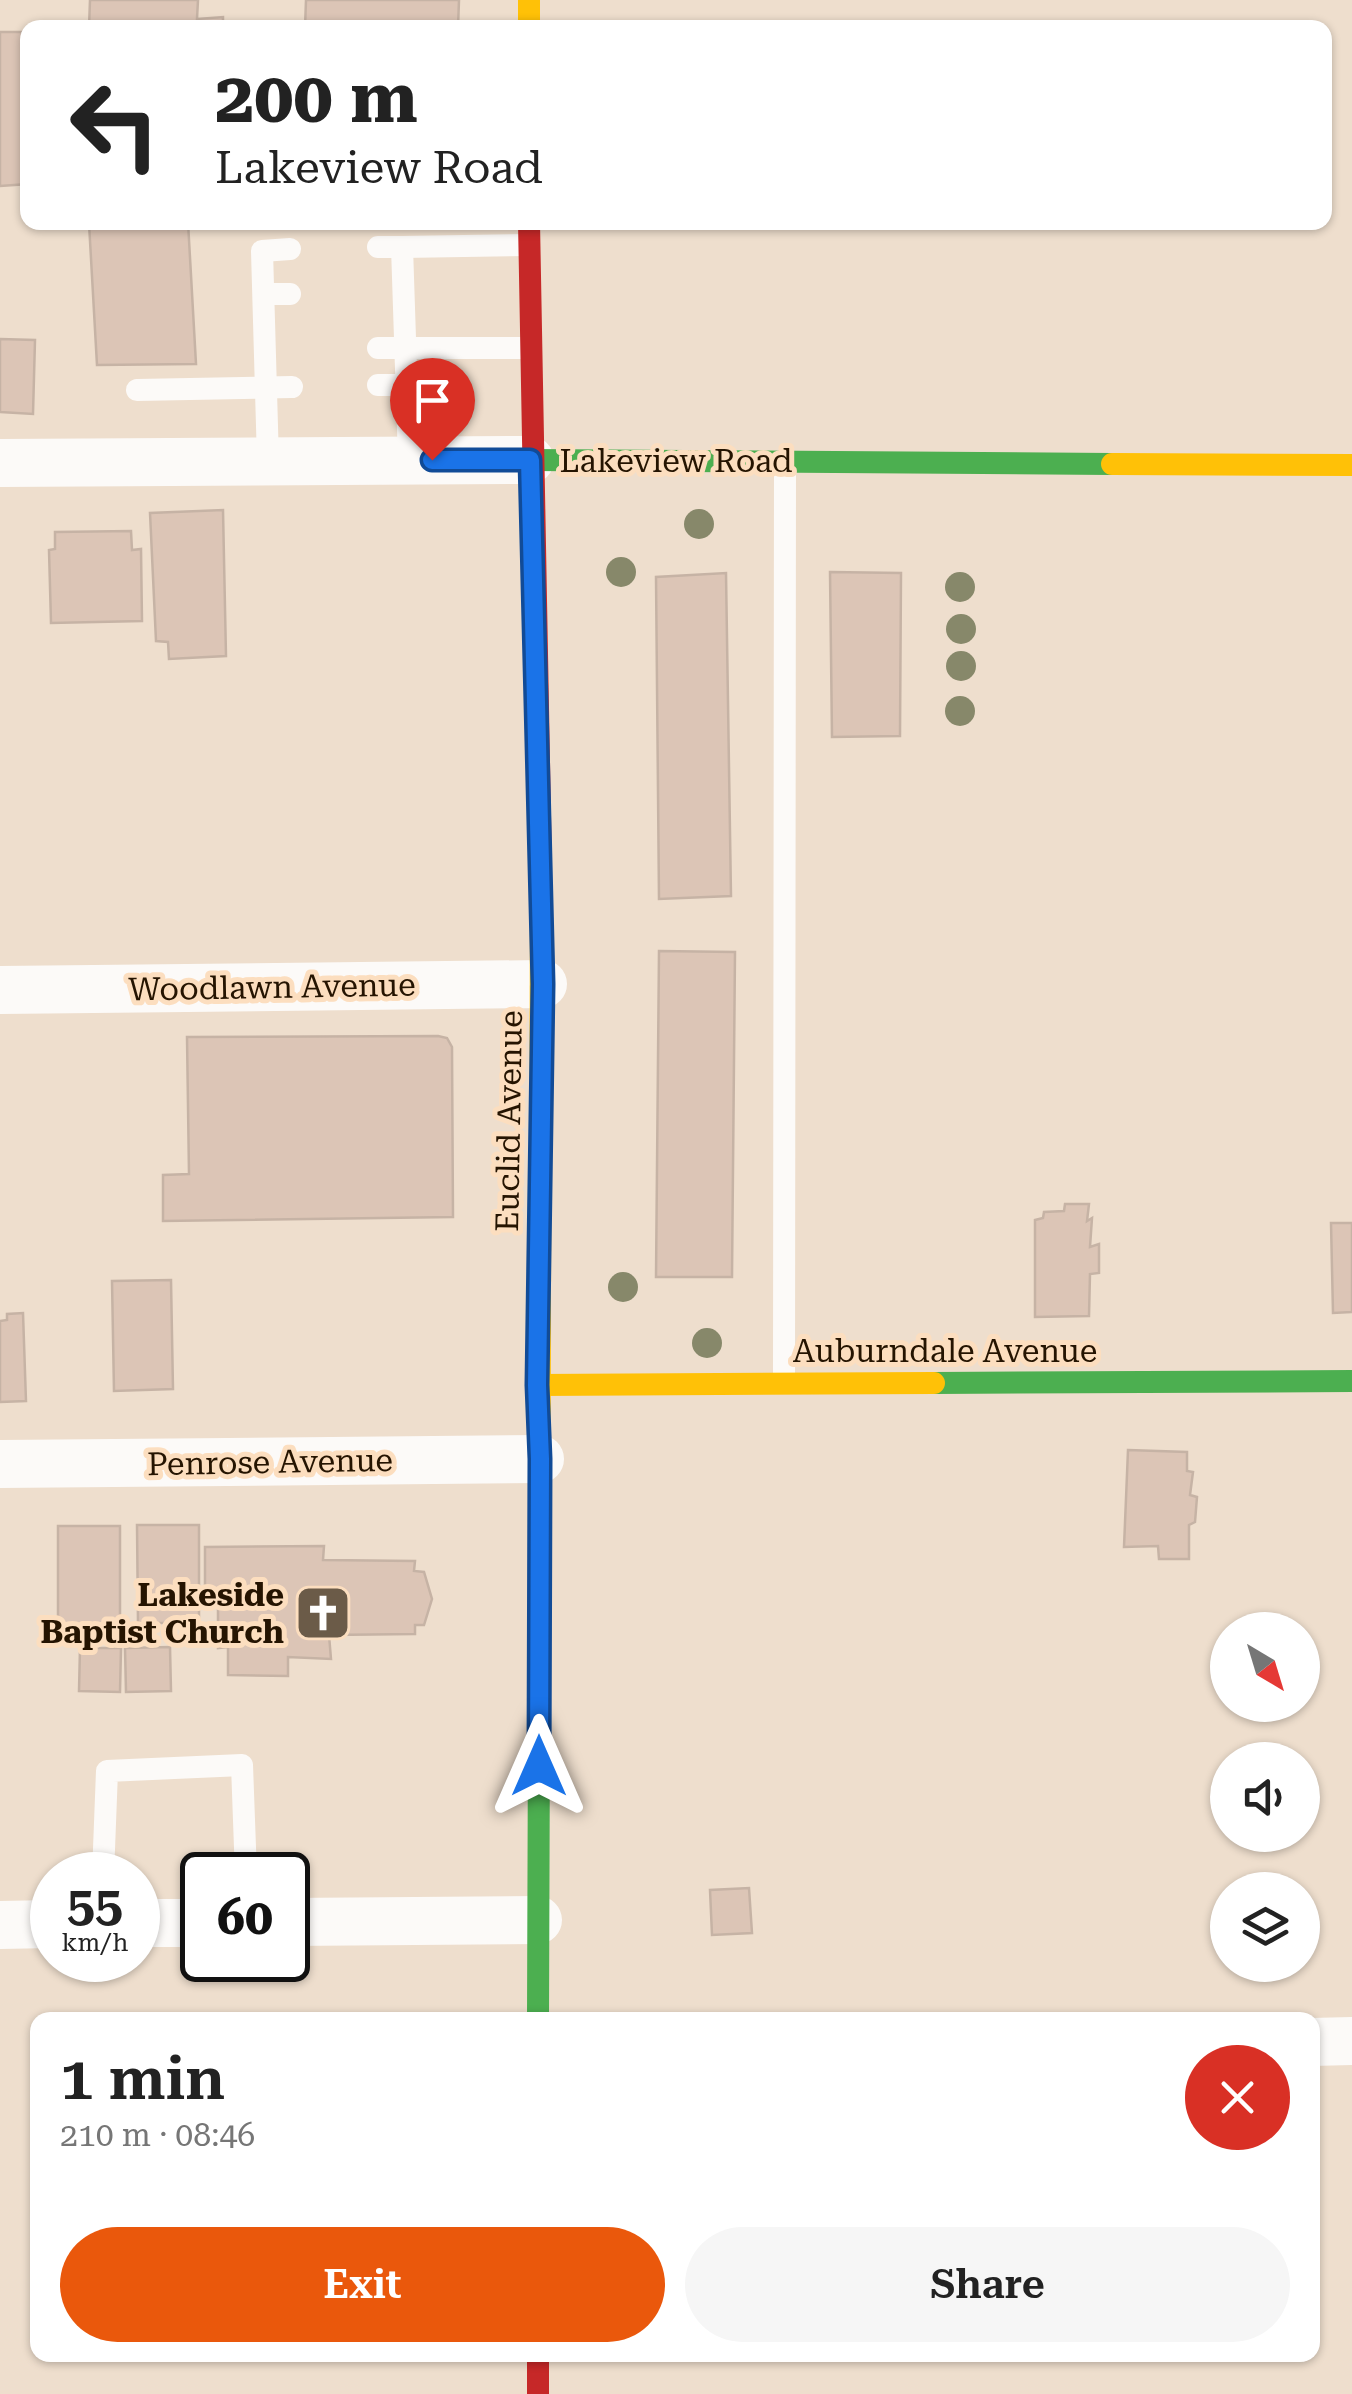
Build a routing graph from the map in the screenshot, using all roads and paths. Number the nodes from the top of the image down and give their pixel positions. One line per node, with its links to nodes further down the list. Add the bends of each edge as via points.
1 (530, 234): 3 (lane); 12 (main road, Euclid Avenue)
2 (378, 247): 3 (lane)
3 (402, 248): 8 (lane)
4 (290, 249): 5 (lane, via 262,251)
5 (264, 294): 6 (lane); 9 (lane)
6 (290, 294)
7 (379, 295): 8 (lane)
8 (404, 295): 13 (lane)
9 (265, 348): 10 (lane); 16 (lane)
10 (290, 348)
11 (378, 348): 13 (lane)
12 (530, 348): 13 (lane); 20 (main road, Euclid Avenue)
13 (406, 349): 15 (lane)
14 (378, 385): 15 (lane)
15 (406, 385): 19 (lane)
16 (266, 386): 17 (lane); 18 (lane); 21 (lane)
17 (292, 386)
18 (136, 390)
19 (409, 460): 20 (street, Lakeview Road); 21 (street, Lakeview Road)
20 (530, 460): 22 (main road, Lakeview Road); 25 (main road, Euclid Avenue)
21 (268, 461): 23 (street, Lakeview Road)
22 (784, 461): 24 (main road, Lakeview Road); 28 (lane)
23 (0, 463)
24 (1352, 465)
25 (543, 984): 26 (street, Woodlawn Avenue); 29 (main road, Euclid Avenue)
26 (0, 990)
27 (1352, 1382): 28 (main road, Auburndale Avenue)
28 (784, 1384): 29 (main road, Auburndale Avenue)
29 (537, 1385): 30 (main road, Euclid Avenue)
30 (540, 1459): 31 (street, Penrose Avenue); 34 (main road, Euclid Avenue)
31 (0, 1464)
32 (104, 1852): 33 (lane, via 107,1771 242,1765)
33 (245, 1852)
34 (538, 1920): 35 (street); 38 (main road, Euclid Avenue)
35 (310, 1922)
36 (30, 1924): 37 (street)
37 (0, 1925)
38 (538, 2012)
39 (1352, 2041): 40 (street)
40 (1320, 2042)
41 (538, 2362): 42 (main road)
42 (538, 2394)

